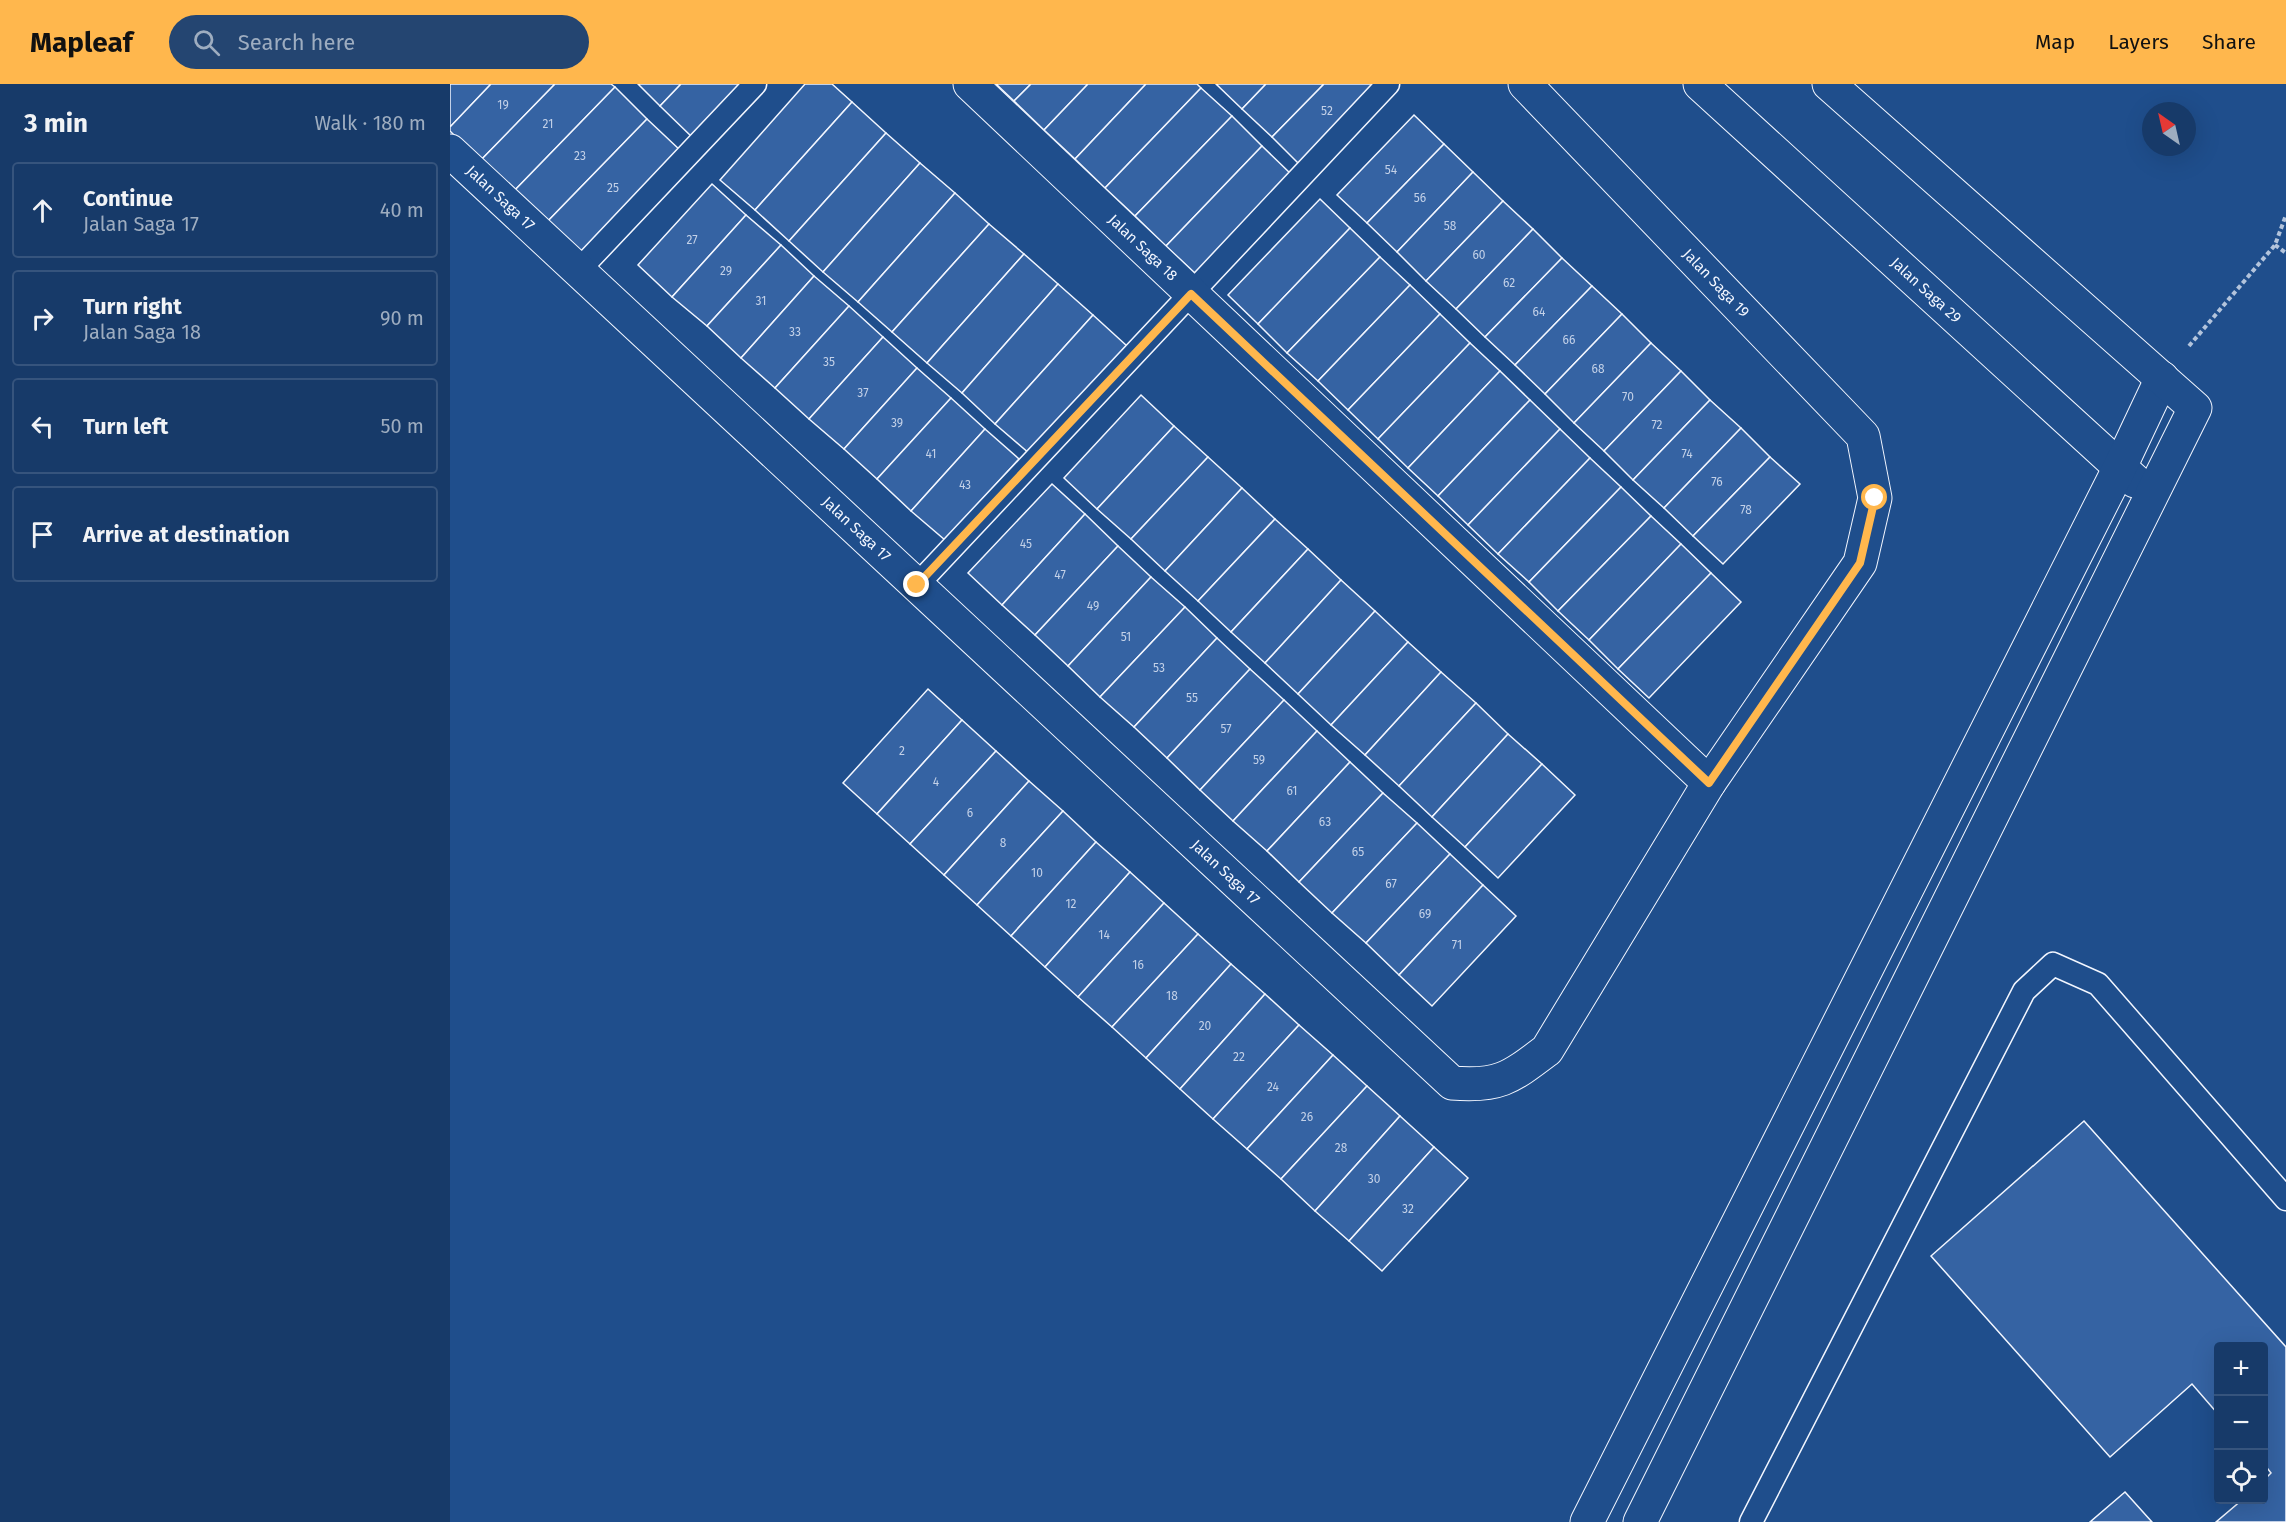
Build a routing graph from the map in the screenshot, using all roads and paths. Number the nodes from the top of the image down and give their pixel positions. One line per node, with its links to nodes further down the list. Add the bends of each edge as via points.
1 (754, 84): 11 (lane)
2 (970, 84): 12 (street, Jalan Saga 18)
3 (1388, 84): 12 (lane)
4 (1525, 84): 16 (street, Jalan Saga 19, via 1863,436)
5 (1700, 84): 14 (street, Jalan Saga 29)
6 (1829, 84): 13 (street)
7 (450, 151): 11 (street, Jalan Saga 17)
8 (2286, 215): 9 (path)
9 (2275, 245): 10 (path); 13 (path)
10 (2286, 253)
11 (579, 270): 17 (street, Jalan Saga 17)
12 (1191, 294): 17 (lane); 18 (street, Jalan Saga 18)
13 (2162, 378): 14 (street); 15 (street, via 2195,408)
14 (2120, 467): 15 (street, Jalan Saga 29); 20 (street)
15 (2152, 496): 21 (street)
16 (1875, 498): 18 (street, Jalan Saga 17, via 1860,563)
17 (917, 585): 18 (street, Jalan Saga 17, via 1452,1083 1499,1082 1547,1050)
18 (1709, 783)
19 (2286, 1199): 22 (lane, via 2098,984 2053,964 2024,992)
20 (1587, 1522)
21 (1640, 1522)
22 (1751, 1522)

